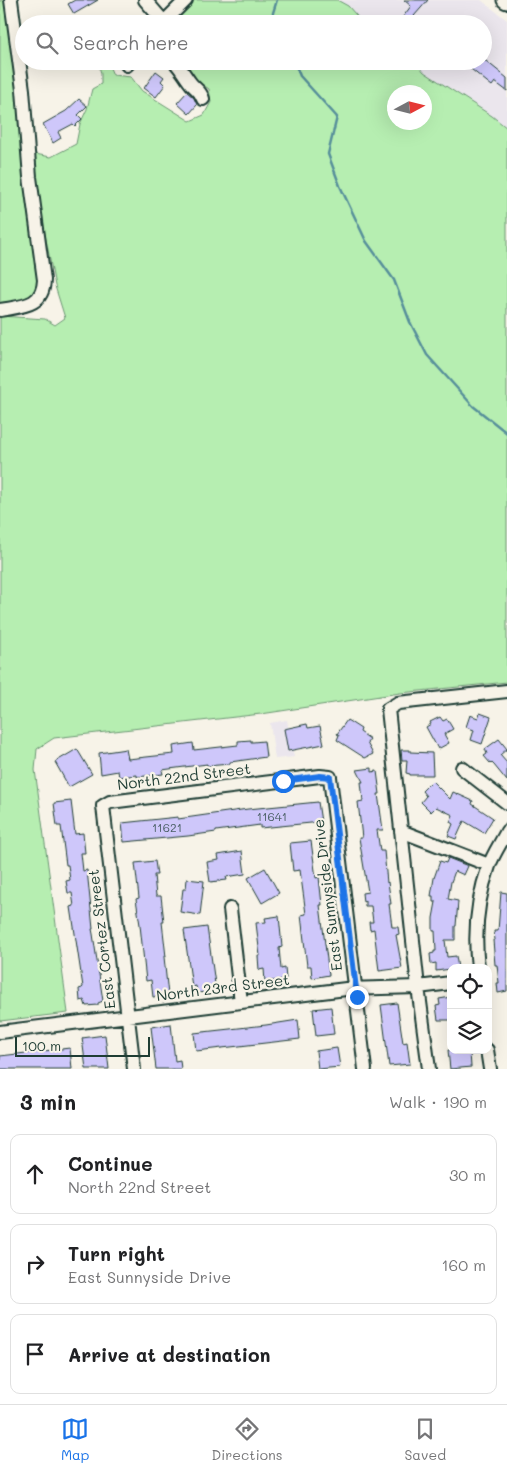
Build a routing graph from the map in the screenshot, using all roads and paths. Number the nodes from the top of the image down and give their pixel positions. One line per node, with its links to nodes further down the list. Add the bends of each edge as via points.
1 (11, 0): 6 (street)
2 (145, 0): 4 (street)
3 (186, 0): 5 (street)
4 (157, 15)
5 (171, 15)
6 (15, 30)
7 (20, 70): 10 (street, via 44,280 43,291 36,301)
8 (181, 70): 9 (street)
9 (204, 99)
10 (0, 310)
11 (507, 691): 17 (street, via 398,703 388,709)
12 (462, 768): 14 (street)
13 (330, 777): 15 (street, North 22nd Street, via 110,802); 23 (street, East Sunnyside Drive)
14 (507, 803)
15 (103, 806): 25 (street, East Cortez Street)
16 (507, 831): 18 (street)
17 (401, 832): 18 (street); 22 (street)
18 (489, 866): 20 (street, via 480,897 476,930)
19 (230, 908): 24 (street)
20 (478, 964)
21 (447, 983): 22 (street, North 23rd Street)
22 (418, 987): 23 (street, North 23rd Street); 30 (street)
23 (356, 988): 24 (street, North 23rd Street); 29 (street, East Sunnyside Drive)
24 (241, 1002): 25 (street, North 23rd Street)
25 (128, 1016): 26 (street, North 23rd Street); 28 (street, East Cortez Street)
26 (0, 1032)
27 (488, 1054): 31 (street)
28 (134, 1069)
29 (365, 1069)
30 (429, 1069)
31 (490, 1069)

